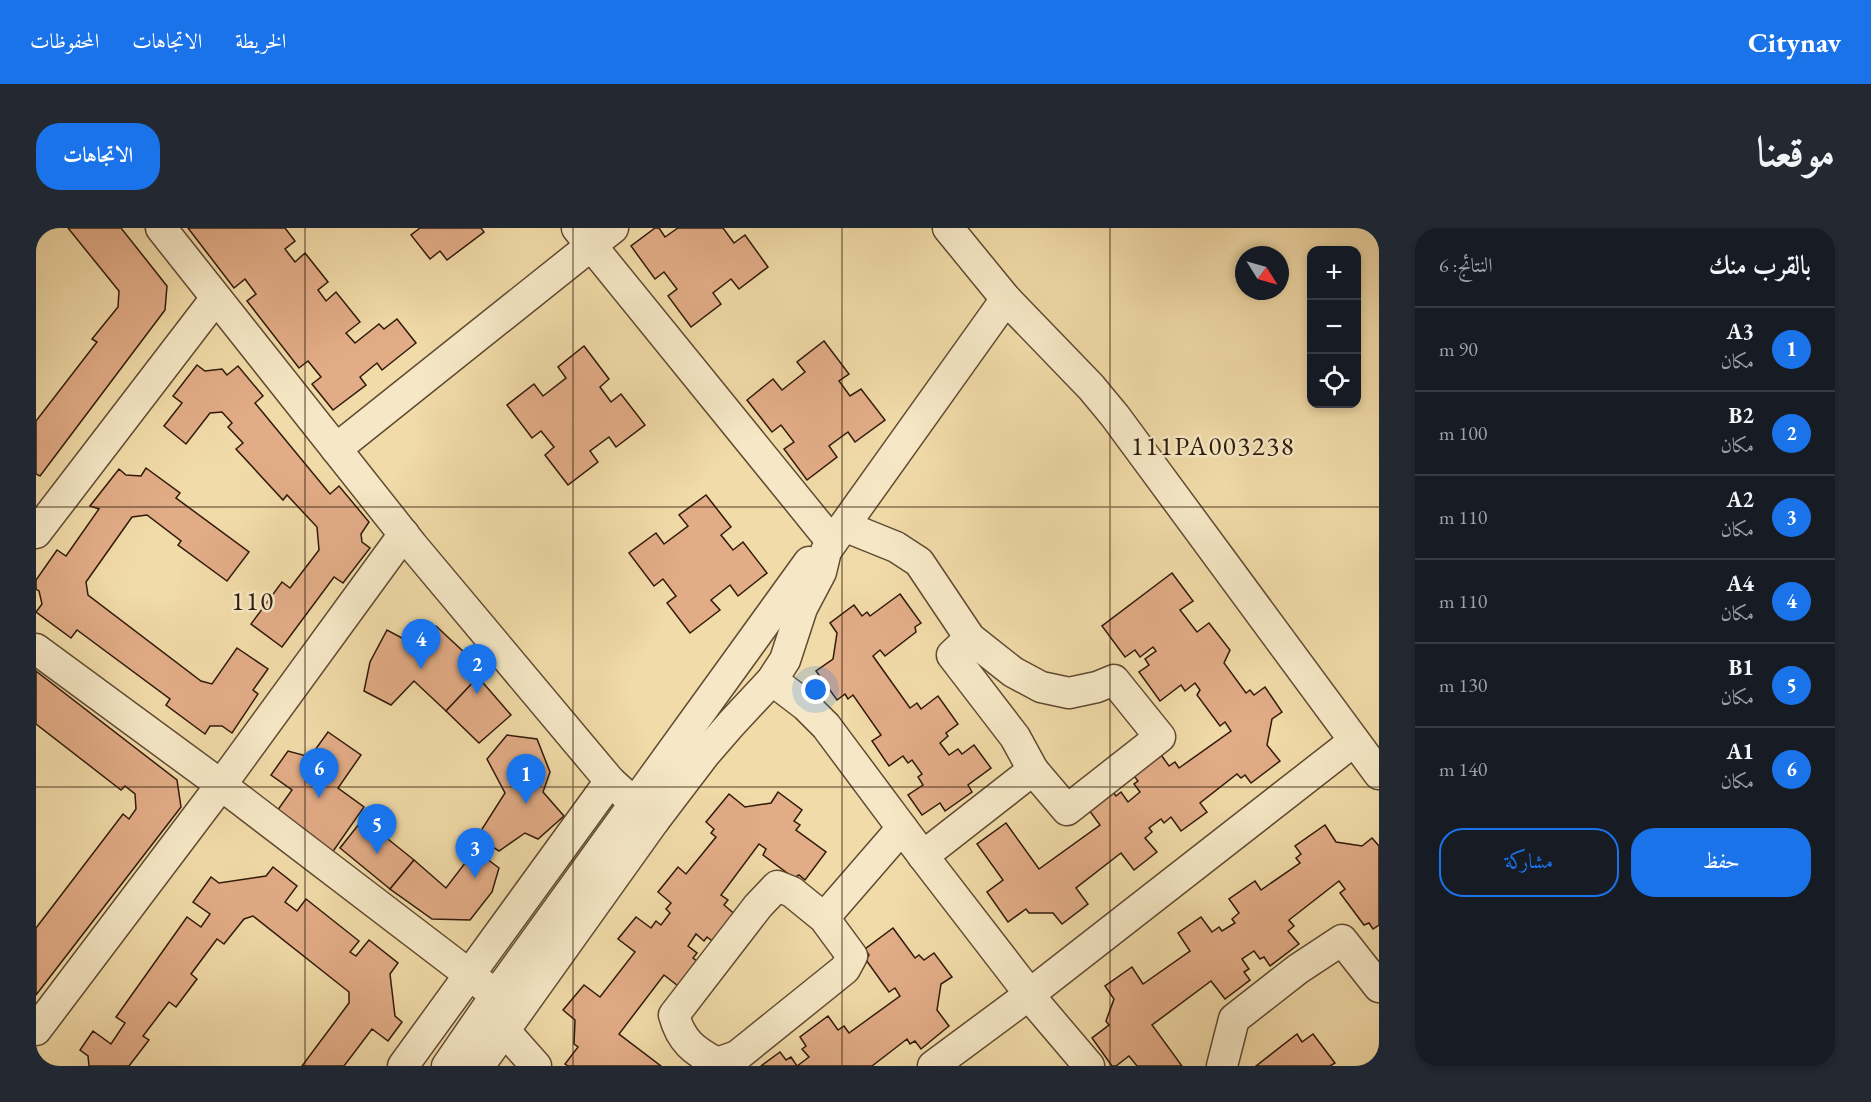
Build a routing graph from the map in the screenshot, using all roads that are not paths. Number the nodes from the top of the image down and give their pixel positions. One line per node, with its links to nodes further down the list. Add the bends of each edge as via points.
1 (161, 228): 4 (street)
2 (948, 228): 5 (street)
3 (594, 234): 6 (street); 9 (street)
4 (216, 298): 6 (street); 7 (street)
5 (1006, 299): 9 (street); 16 (street, via 1115,416)
6 (336, 448): 8 (street)
7 (36, 533)
8 (404, 534): 19 (street); 20 (street)
9 (834, 540): 10 (street, via 807,563); 11 (street, via 896,547 919,562); 12 (street, via 802,608)
10 (759, 632): 12 (street, via 776,637); 14 (street)
11 (970, 638): 17 (street, via 952,656 1015,737); 17 (street, via 1013,672 1041,687 1069,693 1114,680 1160,737 1067,810)
12 (789, 648): 15 (street)
13 (36, 649): 20 (street)
14 (731, 671): 15 (street, via 743,686); 21 (street)
15 (767, 687): 21 (street); 22 (street, via 794,696 816,715)
16 (1354, 741): 18 (street); 27 (street)
17 (1033, 770): 23 (street)
18 (1379, 774)
19 (610, 781): 21 (street); 25 (street)
20 (221, 785): 25 (street); 29 (street)
21 (644, 812): 28 (street); 30 (street)
22 (902, 828): 23 (street); 24 (street)
23 (923, 856): 27 (street)
24 (824, 918): 24 (street, via 852,956 845,969 754,1043 737,1056 717,1063 700,1054 678,1032 674,1015 777,886 792,892)
25 (469, 975): 28 (street); 31 (street)
26 (1379, 987): 37 (street, via 1342,940 1234,1019)
27 (1029, 995): 35 (street); 36 (street)
28 (496, 996): 32 (street)
29 (36, 1030)
30 (504, 1030): 33 (street); 34 (street)
31 (403, 1066)
32 (447, 1066)
33 (478, 1066)
34 (536, 1066)
35 (933, 1066)
36 (1089, 1066)
37 (1222, 1066)

